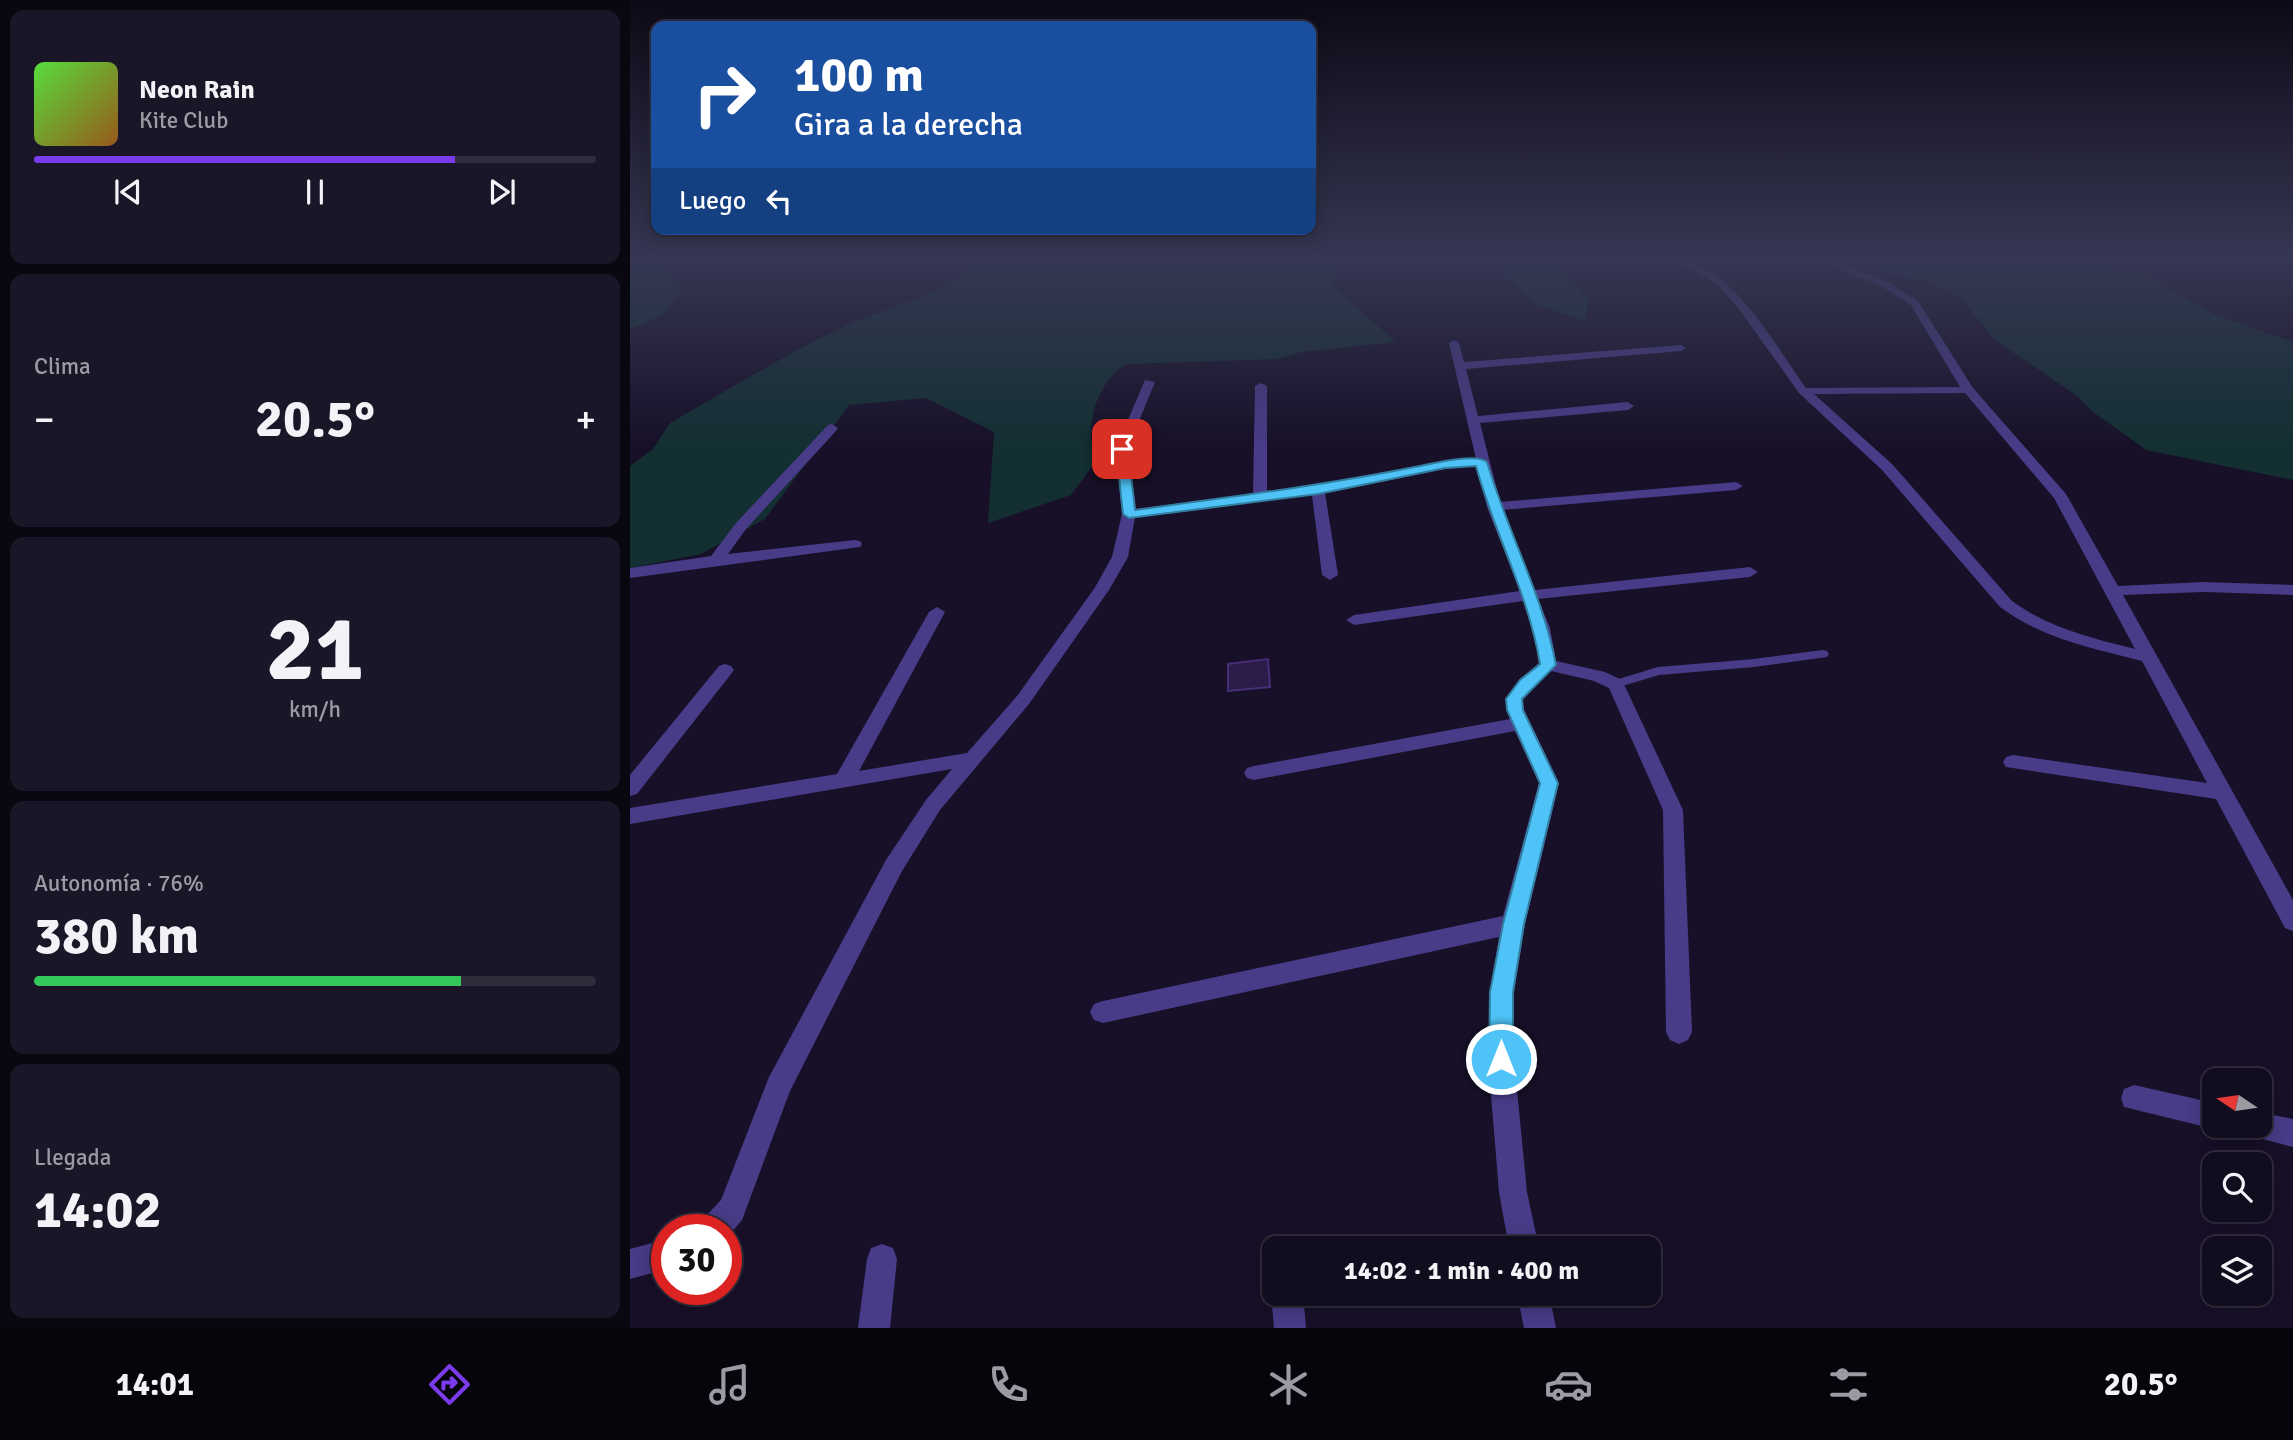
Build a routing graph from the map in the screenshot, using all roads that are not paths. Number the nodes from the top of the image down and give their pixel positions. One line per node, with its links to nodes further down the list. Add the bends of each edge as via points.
1 (1753, 322): 9 (street)
2 (1928, 322): 8 (street)
3 (1454, 343): 5 (street)
4 (1681, 348): 5 (street)
5 (1460, 366): 11 (street)
6 (1149, 382): 18 (street, via 1122,449)
7 (1261, 386): 16 (street)
8 (1968, 390): 9 (street); 25 (street, via 2046,477 2072,514)
9 (1803, 391): 30 (street, via 1887,467 2016,613 2056,633)
10 (1628, 406): 11 (street)
11 (1472, 420): 13 (street)
12 (832, 428): 20 (street)
13 (1481, 462): 15 (street); 17 (street)
14 (1736, 486): 17 (street)
15 (1318, 490): 16 (street); 23 (street)
16 (1260, 498): 18 (street)
17 (1494, 507): 26 (street)
18 (1129, 514): 35 (street, via 1120,557 1101,590 1023,700)
19 (855, 544): 20 (street)
20 (716, 559): 22 (street)
21 (1750, 572): 26 (street)
22 (630, 573)
23 (1331, 575)
24 (2293, 590): 25 (street)
25 (2113, 591): 30 (street)
26 (1528, 595): 28 (street); 31 (street, via 1542,628)
27 (937, 612): 38 (street)
28 (1354, 620)
29 (1823, 654): 33 (lane, via 1658,671)
30 (2147, 657): 40 (street)
31 (1548, 665): 33 (street); 34 (street, via 1514,699)
32 (724, 670): 39 (street)
33 (1616, 684): 45 (street, via 1673,810)
34 (1523, 723): 37 (street); 43 (street, via 1549,783)
35 (971, 759): 38 (street); 50 (street, via 933,805 894,866 778,1086)
36 (2013, 762): 40 (street)
37 (1254, 773)
38 (844, 780): 41 (street)
39 (630, 789)
40 (2224, 793): 42 (street)
41 (630, 816)
42 (2293, 922)
43 (1513, 924): 44 (street); 51 (street, via 1502,992 1501,1059)
44 (1103, 1012)
45 (1679, 1032)
46 (2134, 1098): 47 (street)
47 (2202, 1113)
48 (2272, 1128): 49 (street)
49 (2293, 1133)
50 (728, 1214)
51 (1522, 1236)
52 (651, 1258): 54 (street)
53 (882, 1259): 57 (street)
54 (630, 1264)
55 (1288, 1306): 58 (street)
56 (1536, 1306): 59 (street)
57 (874, 1328)
58 (1290, 1328)
59 (1540, 1328)

